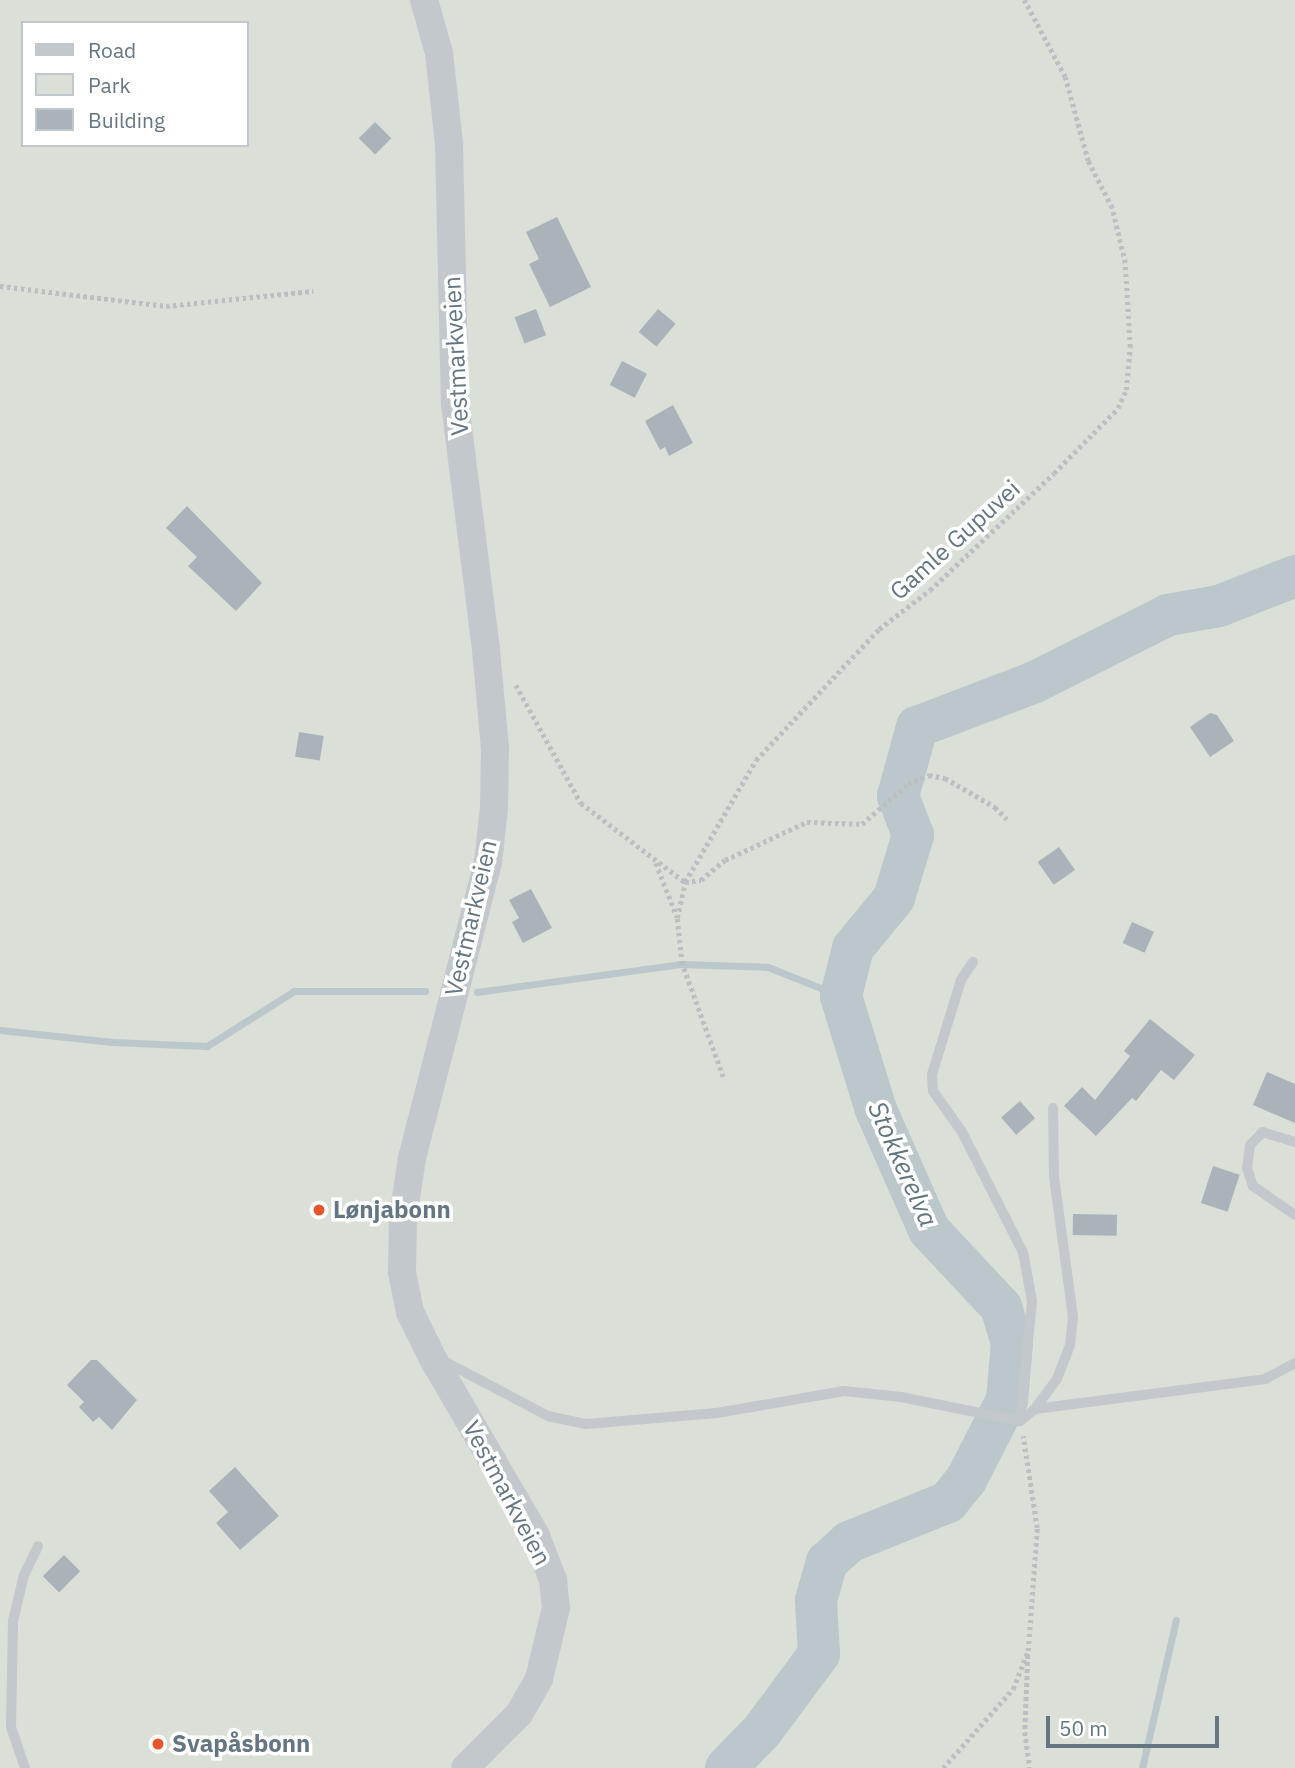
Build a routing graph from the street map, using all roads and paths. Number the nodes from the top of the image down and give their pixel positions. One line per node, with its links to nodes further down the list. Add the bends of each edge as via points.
1 (425, 0): 15 (street, Vestmarkveien, via 439,53 449,144 456,404 495,749 488,862 412,1158 403,1218 402,1272 410,1312)
2 (1024, 0): 8 (path, Gamle Gupuvei, via 1065,77 1088,161 1112,208 1125,263 1130,347 1126,390 1118,408 1054,473 930,590 879,629 756,761)
3 (0, 286): 4 (path, via 166,306)
4 (313, 291)
5 (513, 681): 7 (path, via 580,803)
6 (1008, 820): 8 (path, via 995,807 945,778 929,775 908,784 862,824 807,822 725,860 701,880)
7 (655, 863): 8 (path); 9 (path)
8 (685, 882): 9 (path, Gamle Gupuvei)
9 (677, 918): 11 (path, Gamle Gupuvei, via 682,964)
10 (974, 962): 18 (lane, via 961,980 932,1074 933,1091 961,1132 1023,1252 1032,1301)
11 (723, 1077)
12 (1053, 1108): 17 (lane, via 1054,1177 1073,1317 1070,1345 1057,1379)
13 (1295, 1142): 14 (lane, via 1264,1132 1250,1145 1247,1168 1253,1186)
14 (1295, 1215)
15 (432, 1357): 18 (lane, via 447,1359 548,1416 586,1424 717,1413 844,1391 901,1397); 22 (street, Vestmarkveien, via 536,1536 553,1580 556,1608 539,1679 519,1714)
16 (1295, 1362): 17 (lane, via 1265,1379)
17 (1035, 1409): 18 (lane)
18 (1020, 1421): 20 (path, via 1037,1528)
19 (38, 1546): 21 (lane, via 24,1575 13,1621 11,1727)
20 (1028, 1651): 23 (path, via 1013,1689); 24 (path)
21 (25, 1768)
22 (465, 1768)
23 (943, 1768)
24 (1030, 1768)

